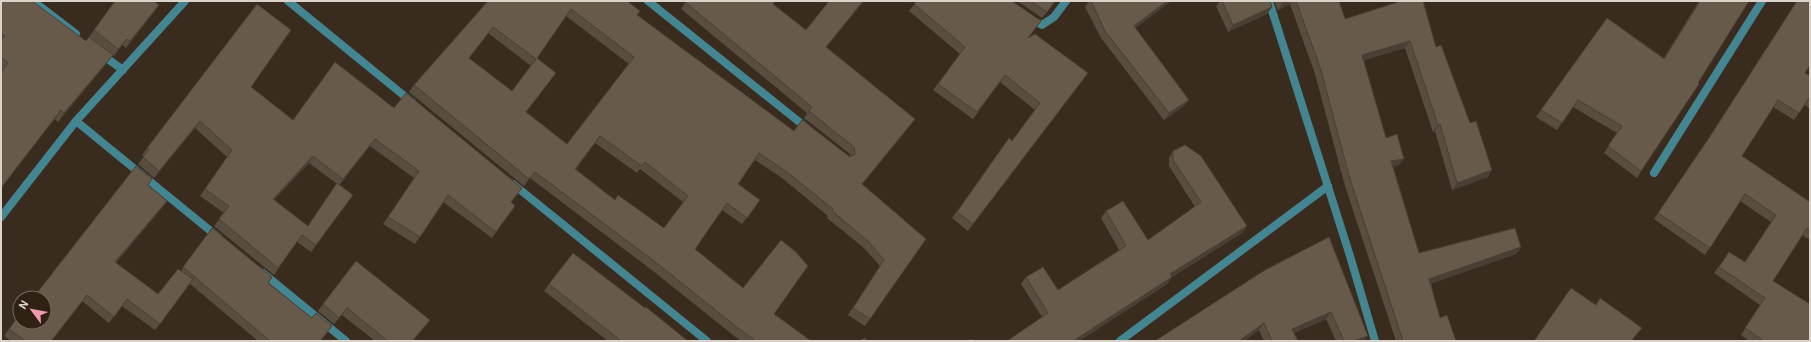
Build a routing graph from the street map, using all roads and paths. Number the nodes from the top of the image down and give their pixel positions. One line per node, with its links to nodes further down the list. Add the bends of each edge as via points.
1 (33, 1): 9 (street)
2 (186, 1): 11 (street)
3 (288, 1): 12 (street)
4 (648, 1): 14 (street)
5 (1066, 1): 8 (street, via 1054,17 1042,25)
6 (1269, 1): 17 (street)
7 (1762, 1): 15 (street)
8 (1024, 14)
9 (81, 38)
10 (93, 47): 11 (street)
11 (123, 70): 13 (street)
12 (417, 106)
13 (76, 121): 18 (street); 19 (street)
14 (815, 134)
15 (1654, 173)
16 (503, 176): 22 (street)
17 (1328, 186): 23 (street); 24 (street)
18 (1, 217)
19 (224, 241)
20 (254, 266): 21 (street)
21 (346, 341)
22 (707, 341)
23 (1120, 341)
24 (1375, 341)

